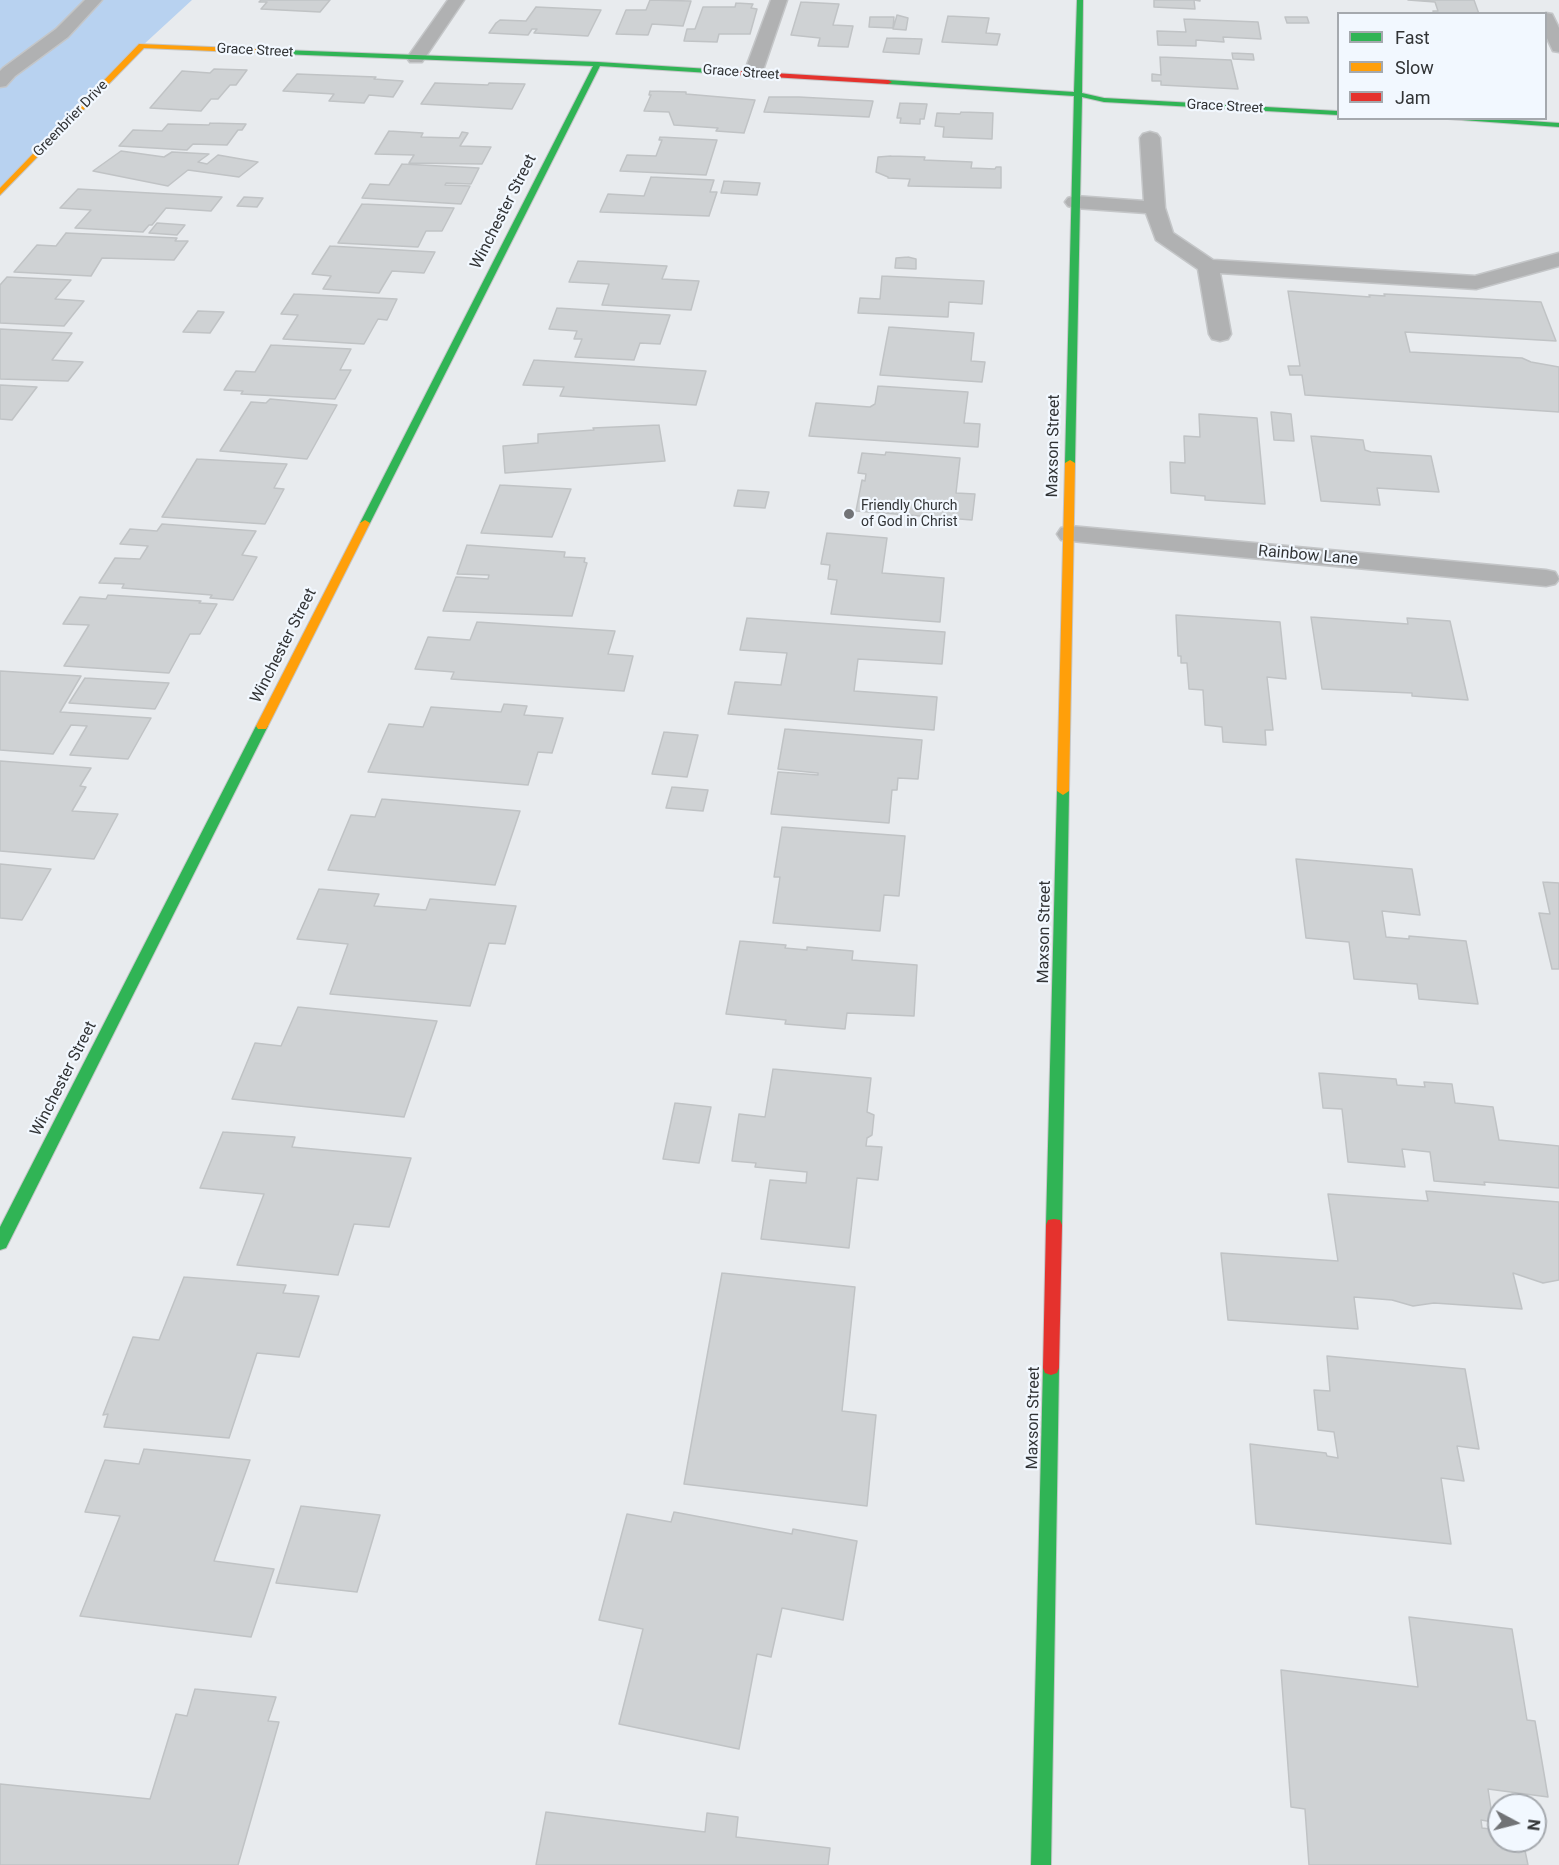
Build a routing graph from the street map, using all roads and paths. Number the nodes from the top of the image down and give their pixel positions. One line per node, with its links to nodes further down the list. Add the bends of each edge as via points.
1 (94, 0): 11 (street, via 62,33)
2 (456, 0): 8 (street)
3 (779, 0): 10 (street)
4 (1080, 0): 12 (street, Maxson Street)
5 (1547, 22): 7 (street)
6 (142, 46): 8 (street, Grace Street); 17 (street, Greenbrier Drive)
7 (1559, 47)
8 (416, 58): 9 (street, Grace Street)
9 (598, 64): 10 (street, Grace Street); 25 (street, Winchester Street)
10 (753, 74): 12 (street, Grace Street)
11 (0, 82)
12 (1077, 94): 13 (street, Grace Street, via 1104,100); 18 (street, Maxson Street)
13 (1337, 113)
14 (1472, 120): 15 (street)
15 (1559, 125)
16 (1150, 138): 19 (street)
17 (0, 193)
18 (1075, 202): 19 (street); 23 (street, Maxson Street)
19 (1155, 208): 21 (street, via 1163,236)
20 (1559, 259): 21 (street, via 1476,283)
21 (1208, 266): 22 (street)
22 (1220, 334)
23 (1070, 534): 24 (street, Rainbow Lane); 26 (street, Maxson Street)
24 (1546, 578)
25 (0, 1243)
26 (1041, 1865)

